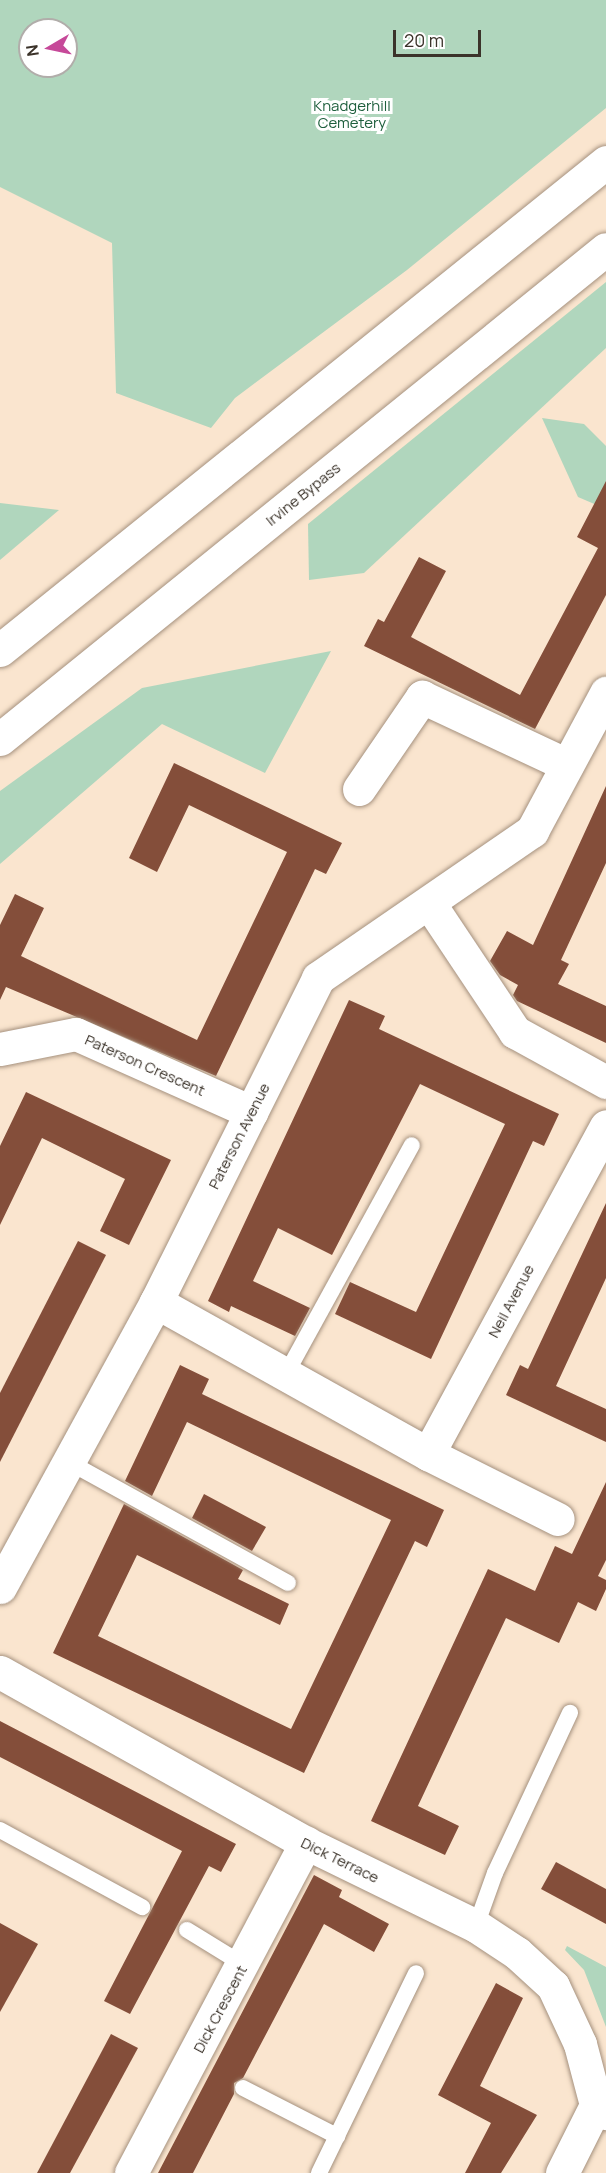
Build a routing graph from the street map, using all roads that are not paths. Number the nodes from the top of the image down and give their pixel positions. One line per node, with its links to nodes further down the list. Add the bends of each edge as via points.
1 (606, 162): 3 (main road)
2 (606, 249): 5 (main road, Irvine Bypass)
3 (0, 650)
4 (606, 693): 6 (main road, Paterson Avenue)
5 (0, 739)
6 (567, 765): 7 (main road, via 423,697); 8 (main road, Paterson Avenue, via 532,831)
7 (358, 789)
8 (429, 903): 10 (main road, via 515,1032); 11 (main road, Paterson Avenue, via 318,978)
9 (0, 1049): 11 (main road, Paterson Crescent, via 76,1035)
10 (606, 1082)
11 (251, 1112): 14 (main road, Paterson Avenue)
12 (602, 1142): 16 (main road, Neil Avenue)
13 (412, 1145): 15 (lane)
14 (156, 1302): 15 (main road); 17 (main road, Paterson Avenue)
15 (286, 1374): 16 (main road)
16 (428, 1454): 18 (main road)
17 (69, 1462): 19 (lane); 20 (main road, Paterson Avenue)
18 (558, 1519)
19 (288, 1583)
20 (0, 1587)
21 (0, 1672): 24 (main road, Dick Terrace)
22 (570, 1713): 26 (lane, via 495,1873)
23 (0, 1830): 25 (lane)
24 (306, 1844): 26 (main road, Dick Terrace); 28 (main road, Dick Crescent)
25 (142, 1907)
26 (476, 1926): 31 (main road, Dick Terrace, via 517,1953 553,1986 580,2044)
27 (187, 1930): 28 (lane)
28 (244, 1965): 33 (main road, Dick Crescent, via 199,2066)
29 (416, 1973): 32 (lane)
30 (243, 2088): 32 (lane)
31 (601, 2109): 35 (main road)
32 (337, 2136): 34 (lane)
33 (131, 2173)
34 (319, 2173)
35 (562, 2173)

